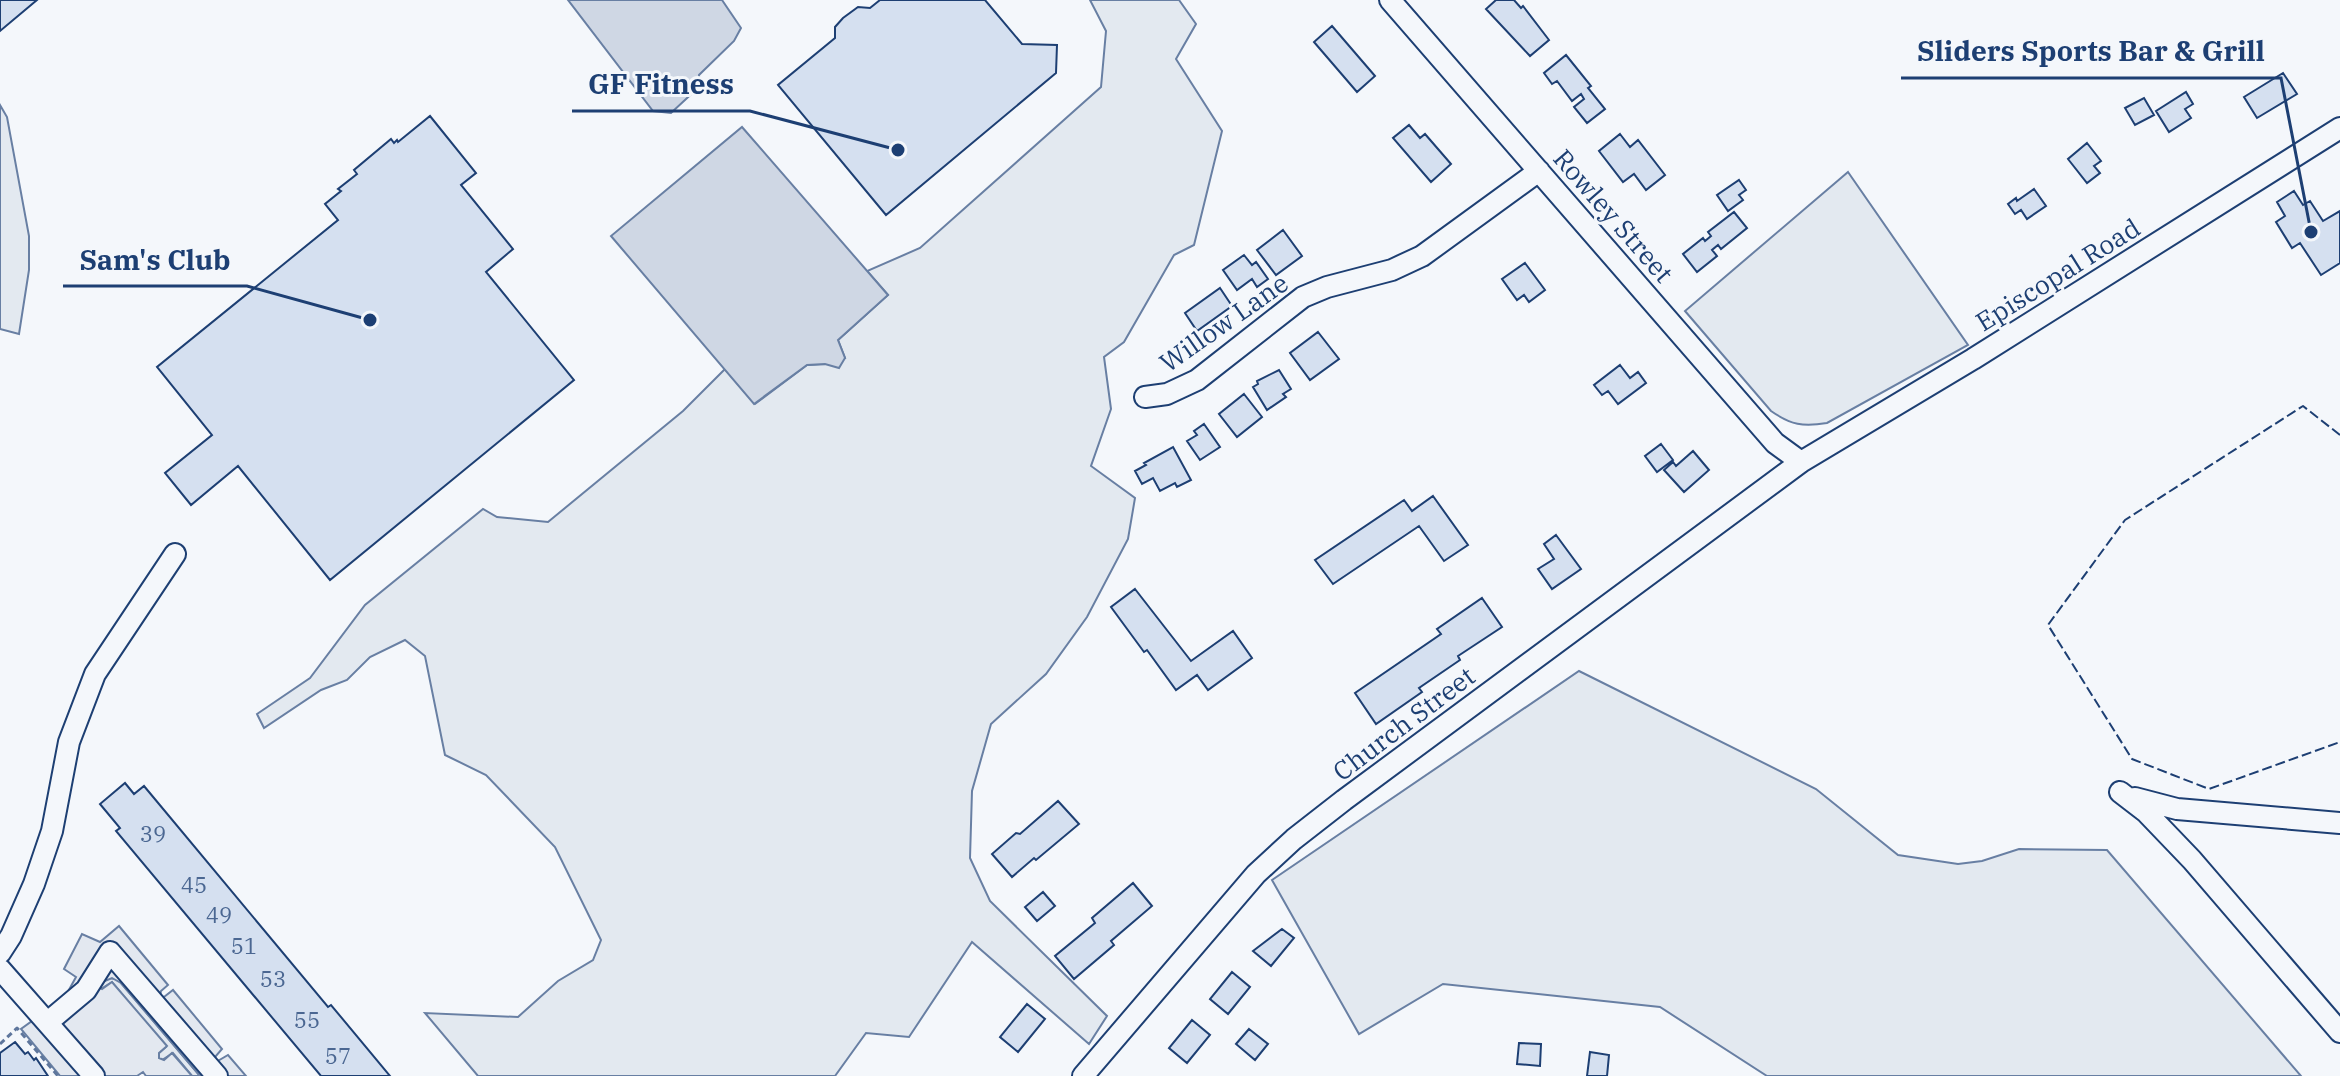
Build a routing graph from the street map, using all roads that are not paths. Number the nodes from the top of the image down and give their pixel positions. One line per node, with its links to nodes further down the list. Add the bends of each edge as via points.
1 (1390, 0): 3 (street, Rowley Street)
2 (2340, 128): 5 (street, Episcopal Road)
3 (1539, 171): 4 (street, Willow Lane, via 1422,256 1303,297 1197,380); 5 (street, Rowley Street, via 1775,443)
4 (1145, 397)
5 (1801, 462): 14 (street, Church Street, via 1294,839 1218,916)
6 (175, 554): 8 (street, via 95,674 69,742 52,831 34,884)
7 (2340, 823): 11 (street, via 2177,809 2120,792 2192,860)
8 (0, 953)
9 (0, 969): 10 (street)
10 (48, 1022): 12 (street); 13 (street, via 86,990 110,952)
11 (2340, 1032)
12 (94, 1076)
13 (217, 1076)
14 (1083, 1076)

